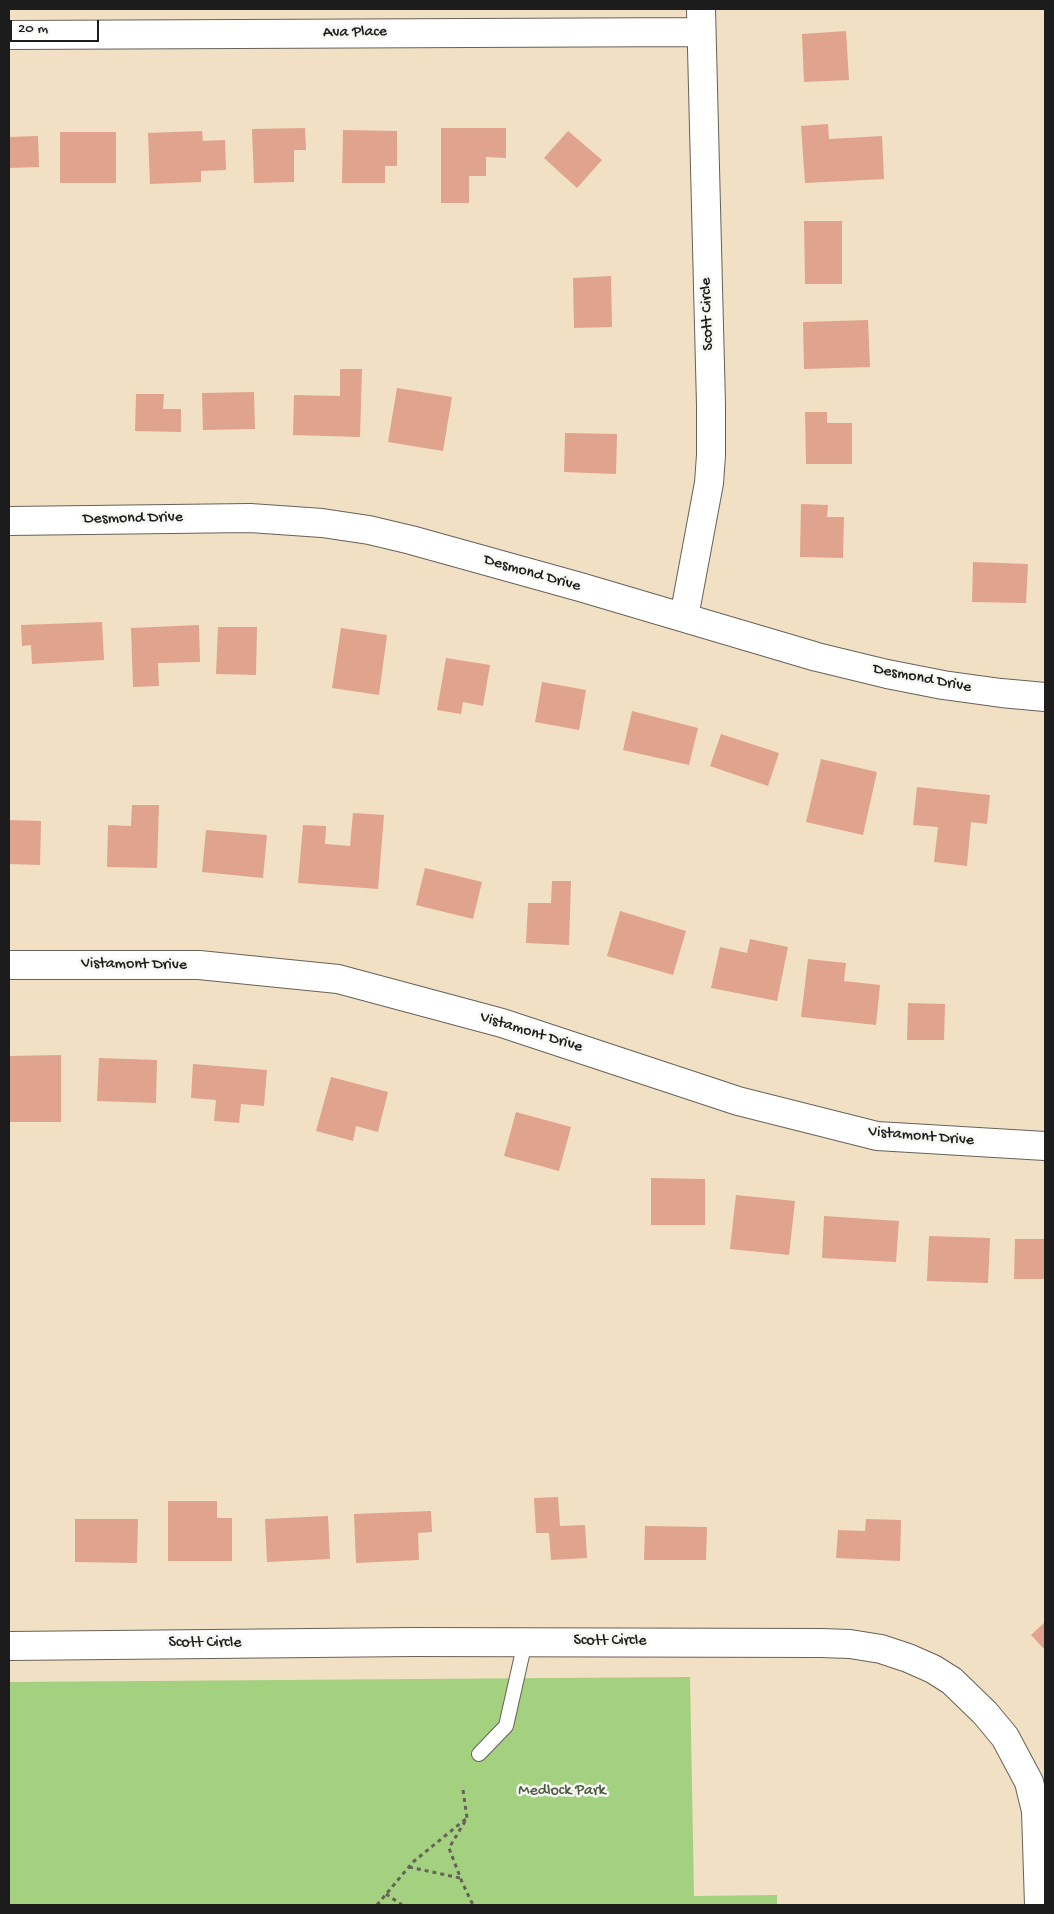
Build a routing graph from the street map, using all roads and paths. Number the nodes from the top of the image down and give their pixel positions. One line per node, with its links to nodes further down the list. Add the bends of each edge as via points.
1 (701, 20): 2 (street, Ava Place); 4 (street, Scott Circle, via 711,455)
2 (9, 35)
3 (9, 521): 4 (street, Desmond Drive, via 250,518 322,523 411,540)
4 (684, 617): 5 (street, Desmond Drive, via 817,657 887,674 991,692)
5 (1045, 697)
6 (9, 965): 7 (street, Vistamont Drive, via 199,965 338,979 502,1023 738,1101 877,1136)
7 (1045, 1146)
8 (525, 1642): 9 (street, Scott Circle); 10 (lane, via 506,1726); 19 (street, Scott Circle, via 850,1644 881,1649 933,1669 952,1681 985,1713 1005,1737 1030,1782 1036,1811)
9 (9, 1646)
10 (479, 1754)
11 (463, 1790): 12 (path)
12 (467, 1818): 13 (path); 14 (path, via 449,1848)
13 (409, 1867): 14 (path); 15 (path)
14 (460, 1878): 18 (path)
15 (386, 1894): 16 (path); 17 (path)
16 (377, 1905)
17 (402, 1905)
18 (473, 1905)
19 (1039, 1905)

